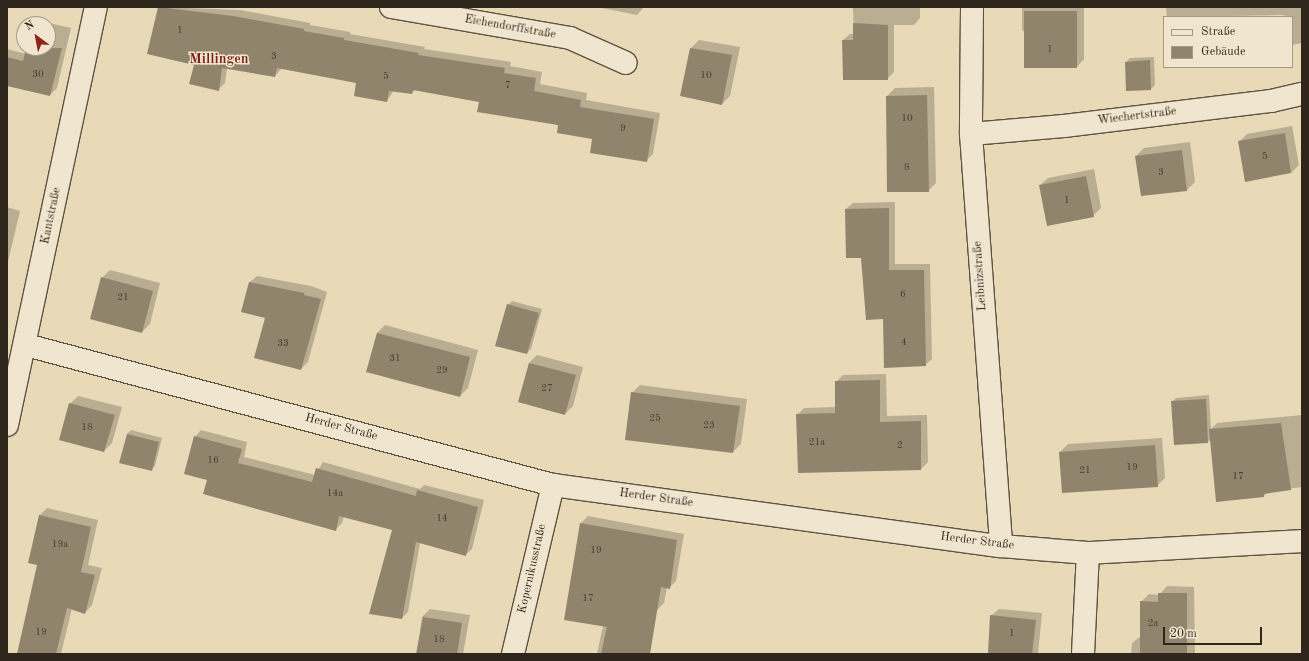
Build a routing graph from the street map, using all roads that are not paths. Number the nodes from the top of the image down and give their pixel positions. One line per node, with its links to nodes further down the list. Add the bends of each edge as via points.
1 (96, 7): 7 (street, Kantstraße)
2 (390, 7): 4 (street, Eichendorffstraße, via 570,38)
3 (972, 7): 6 (street, Leibnizstraße)
4 (626, 63)
5 (1302, 94): 6 (street, Wiechertstraße, via 1248,104)
6 (971, 134): 11 (street, Leibnizstraße)
7 (26, 345): 8 (street, Kantstraße); 9 (street, Herder Straße)
8 (7, 425)
9 (553, 484): 11 (street, Herder Straße); 13 (street, Kopernikusstraße)
10 (1302, 541): 12 (street, Herder Straße)
11 (1001, 546): 12 (street, Herder Straße)
12 (1088, 553): 14 (street)
13 (513, 654)
14 (1083, 654)

